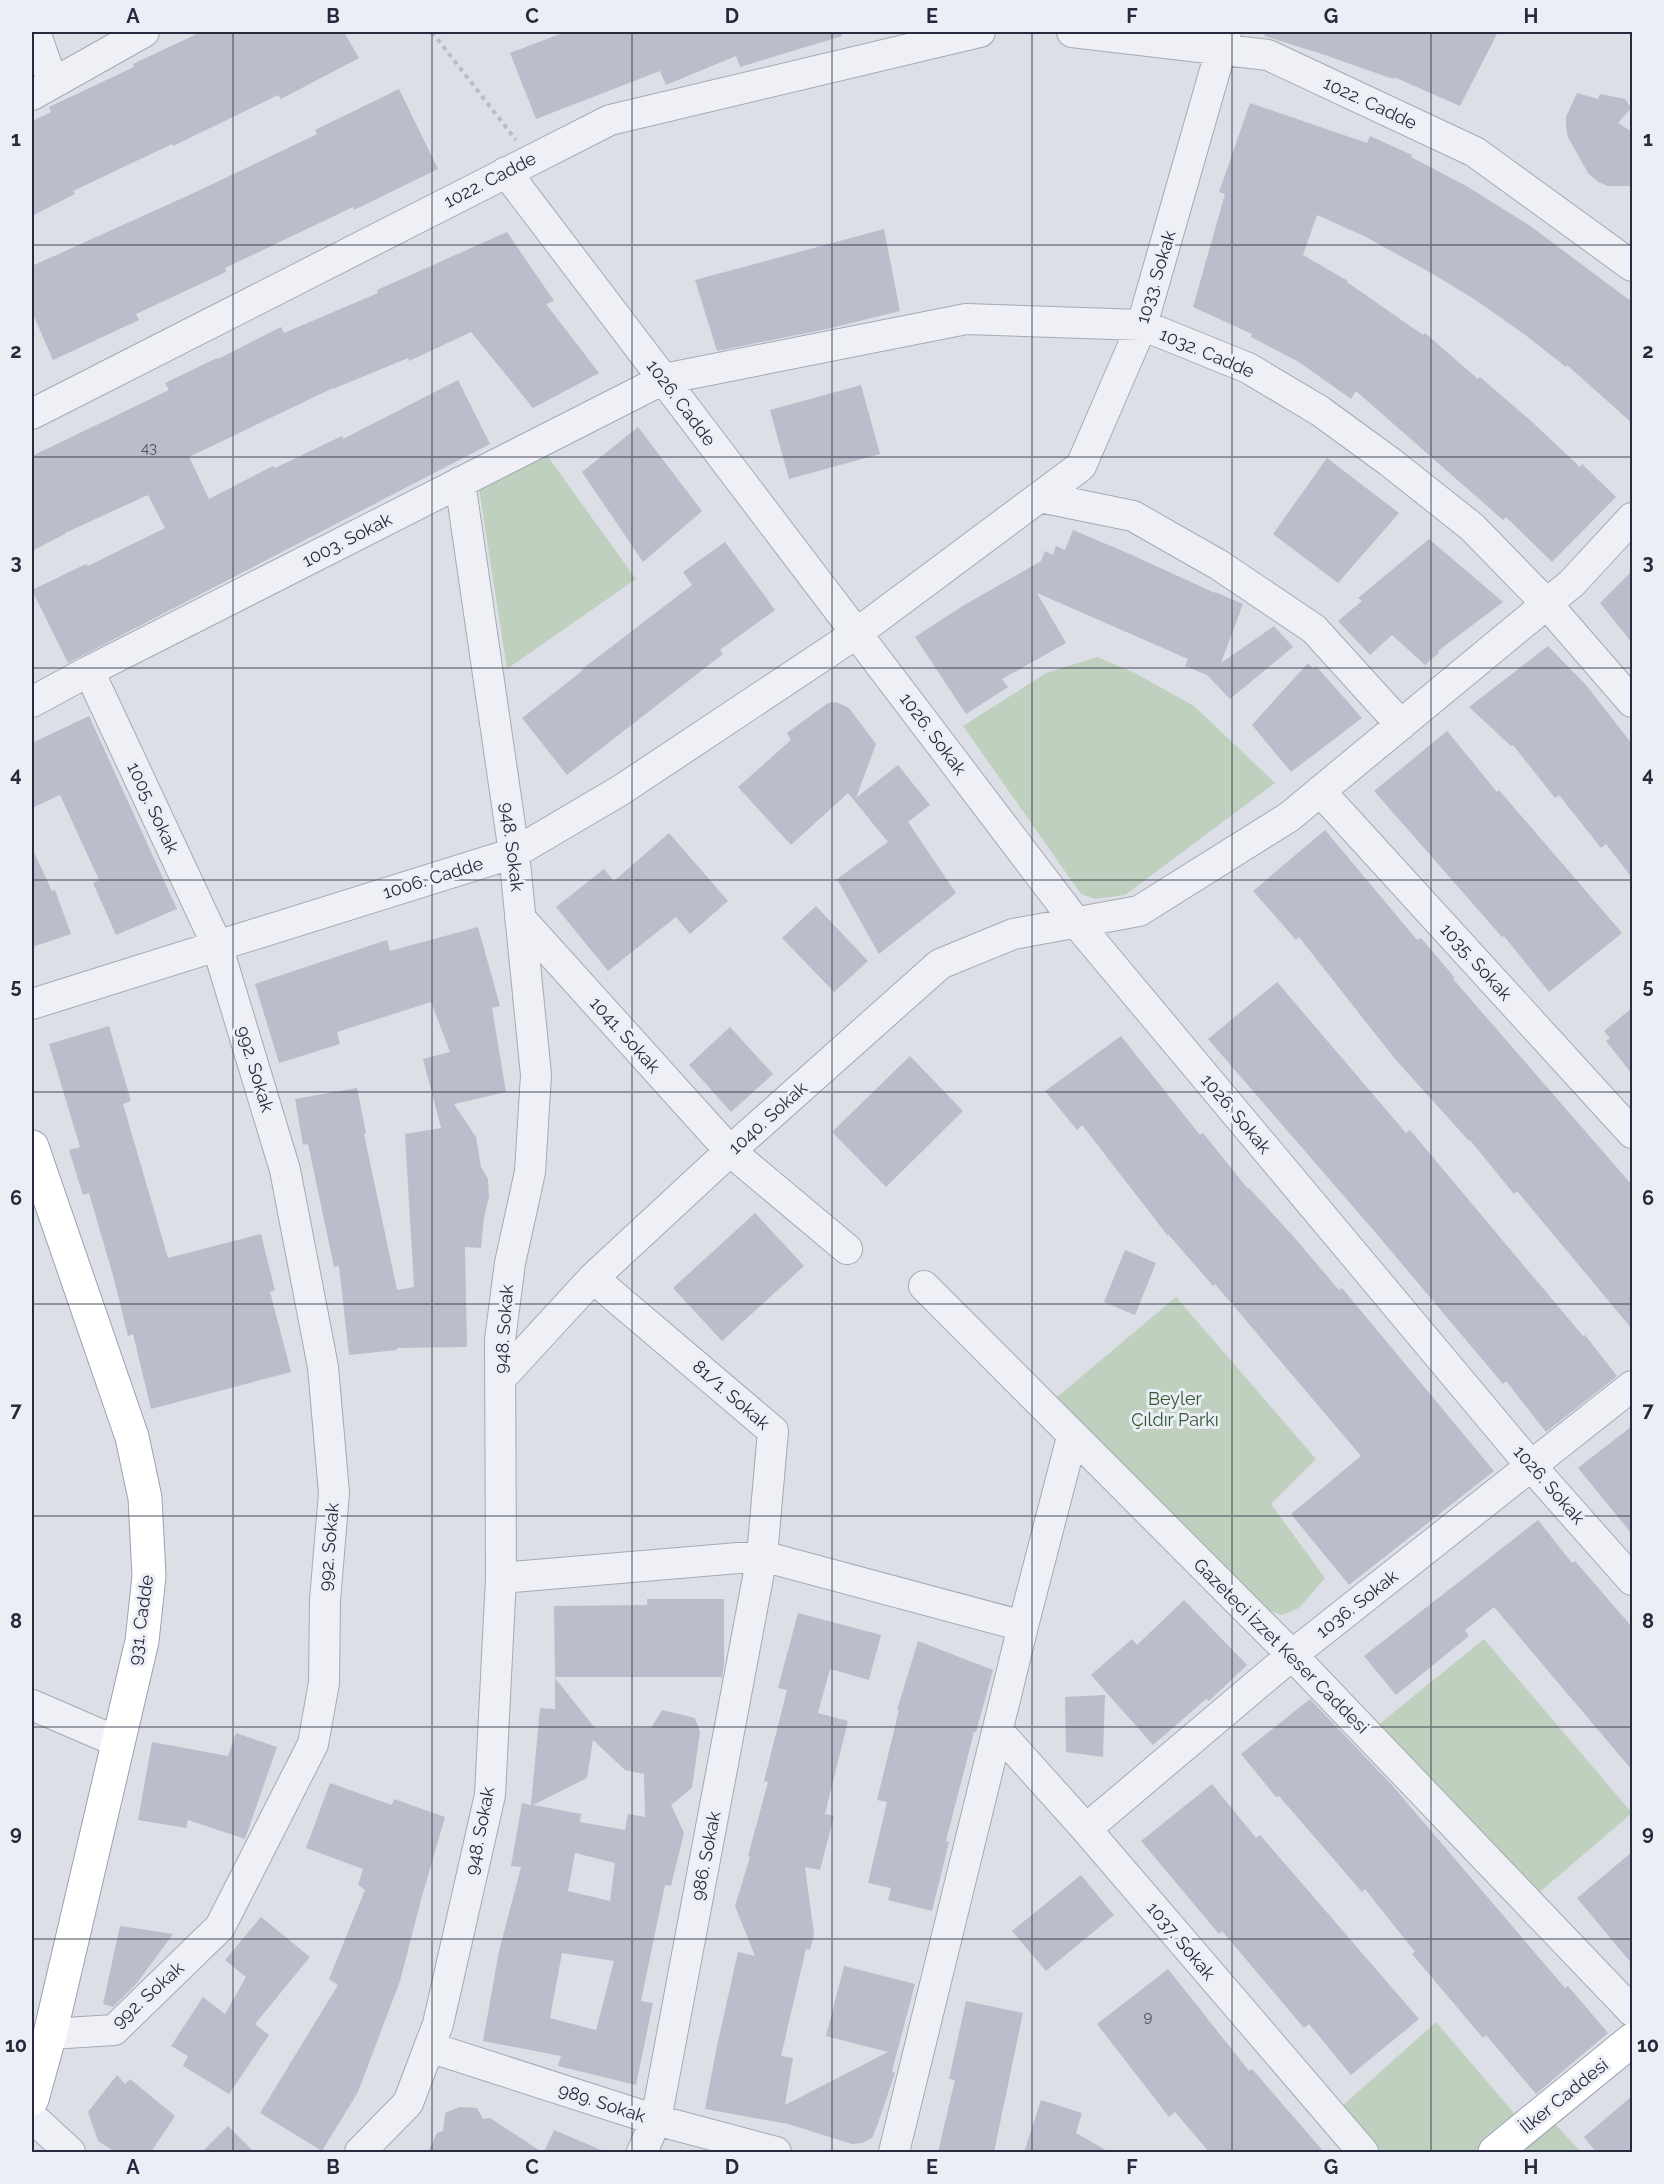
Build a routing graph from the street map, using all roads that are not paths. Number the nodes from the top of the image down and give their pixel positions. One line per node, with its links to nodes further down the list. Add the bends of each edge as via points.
1 (35, 32): 6 (street)
2 (144, 32): 6 (street)
3 (980, 32): 7 (street, 1022. Cadde, via 610,120)
4 (1072, 32): 5 (street, 1022. Cadde)
5 (1224, 40): 8 (street, 1022. Cadde, via 1268,55 1475,152); 9 (street, 1033. Sokak)
6 (42, 89)
7 (519, 166): 10 (street, 1026. Cadde); 11 (street, 1022. Cadde)
8 (1632, 266)
9 (1142, 325): 10 (street, 1032. Cadde, via 966,319); 13 (street, 1033. Sokak, via 1081,466); 15 (street, 1032. Cadde, via 1248,368 1320,411 1472,527)
10 (664, 379): 12 (street, 1003. Sokak); 16 (street, 1026. Cadde)
11 (32, 414)
12 (460, 482): 17 (street, 1003. Sokak); 22 (street, 948. Sokak)
13 (1040, 497): 16 (street, 1033. Sokak); 20 (street, via 1133,516 1219,565 1314,629)
14 (1632, 518): 15 (street, 1040. Sokak, via 1572,583)
15 (1547, 604): 19 (street, 1032. Cadde); 20 (street, 1040. Sokak)
16 (856, 633): 22 (street, 1006. Cadde, via 621,790); 24 (street, 1026. Sokak)
17 (89, 671): 18 (street, 1003. Sokak); 25 (street, 1005. Sokak)
18 (32, 702)
19 (1632, 702)
20 (1401, 725): 21 (street, 1040. Sokak)
21 (1320, 791): 24 (street, 1040. Sokak, via 1289,817 1139,911); 27 (street, 1035. Sokak)
22 (514, 853): 23 (street, 948. Sokak); 25 (street, 1006. Cadde)
23 (520, 918): 29 (street, 1041. Sokak); 33 (street, 948. Sokak, via 536,1075 530,1172 510,1263 500,1340)
24 (1075, 921): 29 (street, 1040. Sokak, via 1013,934 940,964); 36 (street, 1026. Sokak)
25 (217, 945): 26 (street, 1006. Cadde); 47 (street, 992. Sokak, via 285,1170 323,1367 334,1493 325,1600 324,1683 313,1744 220,1927 114,2030)
26 (32, 1004)
27 (1632, 1133)
28 (32, 1147): 44 (main road, 931. Cadde, via 132,1437 145,1498 149,1576 142,1641)
29 (730, 1152): 30 (street, 1041. Sokak); 31 (street, 1040. Sokak)
30 (847, 1249)
31 (593, 1278): 33 (street, 1040. Sokak); 37 (street, 81/1. Sokak, via 773,1431)
32 (924, 1286): 35 (street, Gazeteci İzzet Keser Caddesi)
33 (500, 1379): 38 (street, 948. Sokak)
34 (1632, 1386): 36 (street, 1036. Sokak)
35 (1072, 1437): 40 (street); 41 (street, Gazeteci İzzet Keser Caddesi)
36 (1532, 1467): 39 (street, 1026. Sokak); 41 (street, 1036. Sokak)
37 (762, 1556): 38 (street); 40 (street); 52 (street, 986. Sokak)
38 (501, 1578): 49 (street, 948. Sokak, via 490,1795 438,2024)
39 (1632, 1580)
40 (1023, 1626): 43 (street)
41 (1292, 1655): 45 (street, 1036. Sokak); 46 (street, Gazeteci İzzet Keser Caddesi)
42 (32, 1705): 44 (street)
43 (998, 1731): 45 (street, 1037. Sokak); 57 (street)
44 (118, 1742): 47 (main road, 931. Cadde)
45 (1086, 1829): 58 (street, 1037. Sokak)
46 (1632, 2011)
47 (50, 2034): 50 (main road, 931. Cadde)
48 (1632, 2040): 59 (main road, İlker Caddesi)
49 (429, 2047): 52 (street, 989. Sokak); 54 (street, 948. Sokak, via 408,2103)
50 (32, 2099)
51 (32, 2117): 53 (street)
52 (656, 2120): 55 (street, 986. Sokak); 56 (street, 989. Sokak)
53 (70, 2152)
54 (360, 2152)
55 (642, 2152)
56 (776, 2152)
57 (894, 2152)
58 (1363, 2152)
59 (1495, 2152)

